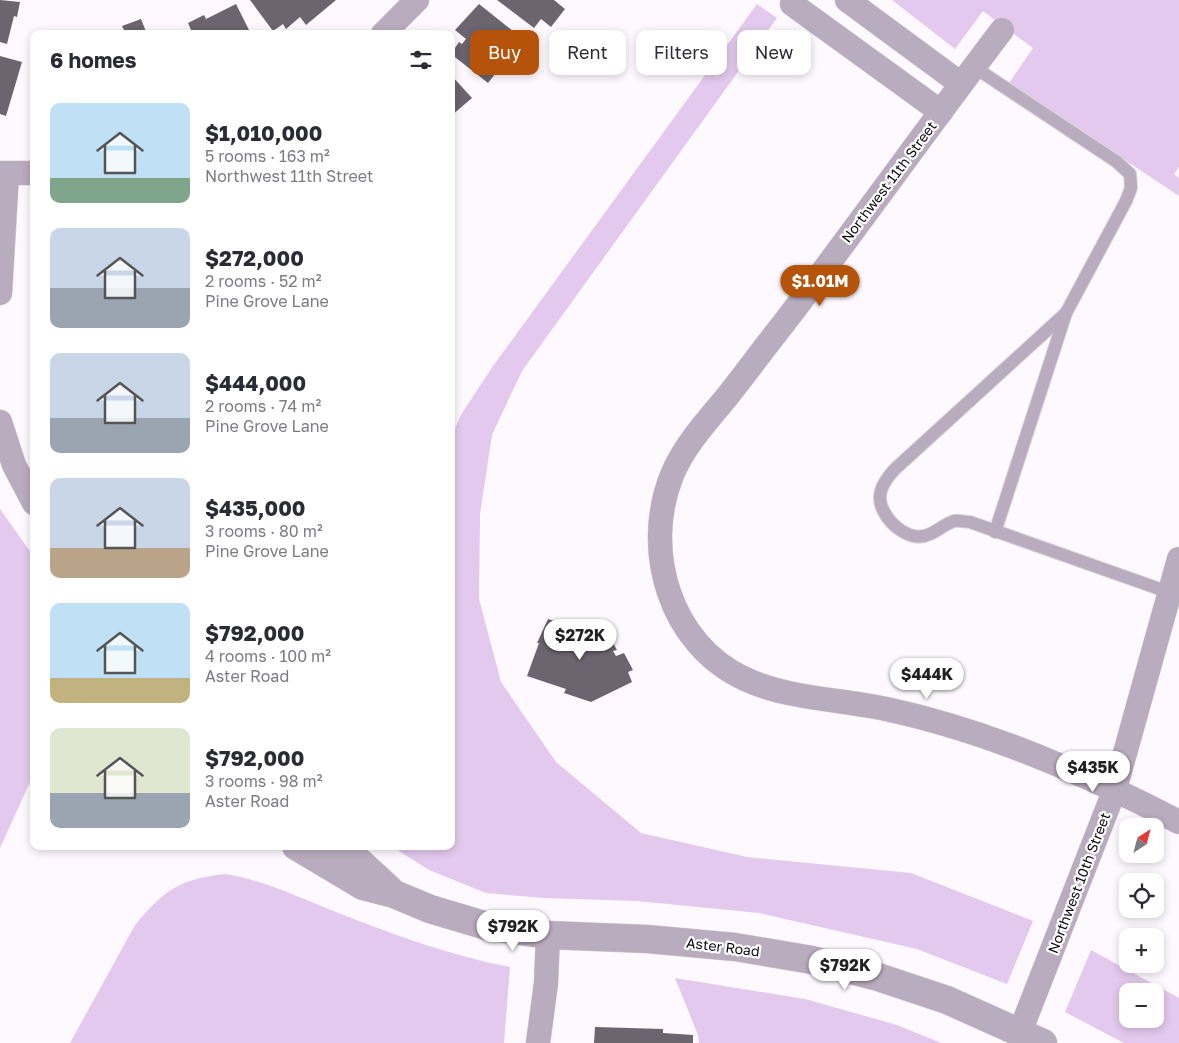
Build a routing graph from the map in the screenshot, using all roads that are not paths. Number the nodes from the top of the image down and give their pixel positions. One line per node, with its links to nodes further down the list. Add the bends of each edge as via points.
1 (417, 0): 4 (street)
2 (846, 0): 6 (street)
3 (792, 4): 7 (street)
4 (387, 30)
5 (1002, 30): 6 (street, Northwest 11th Street)
6 (968, 76): 7 (street, Northwest 11th Street); 11 (lane, via 1117,162 1130,174 1131,188 1126,201)
7 (941, 112): 17 (street, Northwest 11th Street, via 686,450 672,474 661,514 659,554 669,597 699,644 716,661 742,678 770,689 887,709 976,734 1047,759)
8 (3, 173): 9 (street); 10 (street)
9 (30, 173)
10 (0, 293)
11 (1066, 313): 14 (lane); 14 (lane, via 884,480 880,493 882,508 891,524 909,535 928,536 954,521 970,522)
12 (0, 422): 13 (street, via 14,465)
13 (30, 495)
14 (995, 532): 16 (lane)
15 (1179, 559): 16 (street, Northwest 10th Street)
16 (1171, 594): 17 (street, Northwest 10th Street)
17 (1115, 789): 18 (street, Northwest 11th Street); 23 (street, Northwest 10th Street)
18 (1179, 822)
19 (303, 850): 21 (street, Aster Road, via 363,886)
20 (346, 850): 21 (street, Aster Road)
21 (394, 894): 22 (street, Aster Road, via 487,926)
22 (548, 936): 23 (street, Aster Road, via 686,942 812,960 947,1000); 24 (street)
23 (1031, 1037)
24 (538, 1043)

